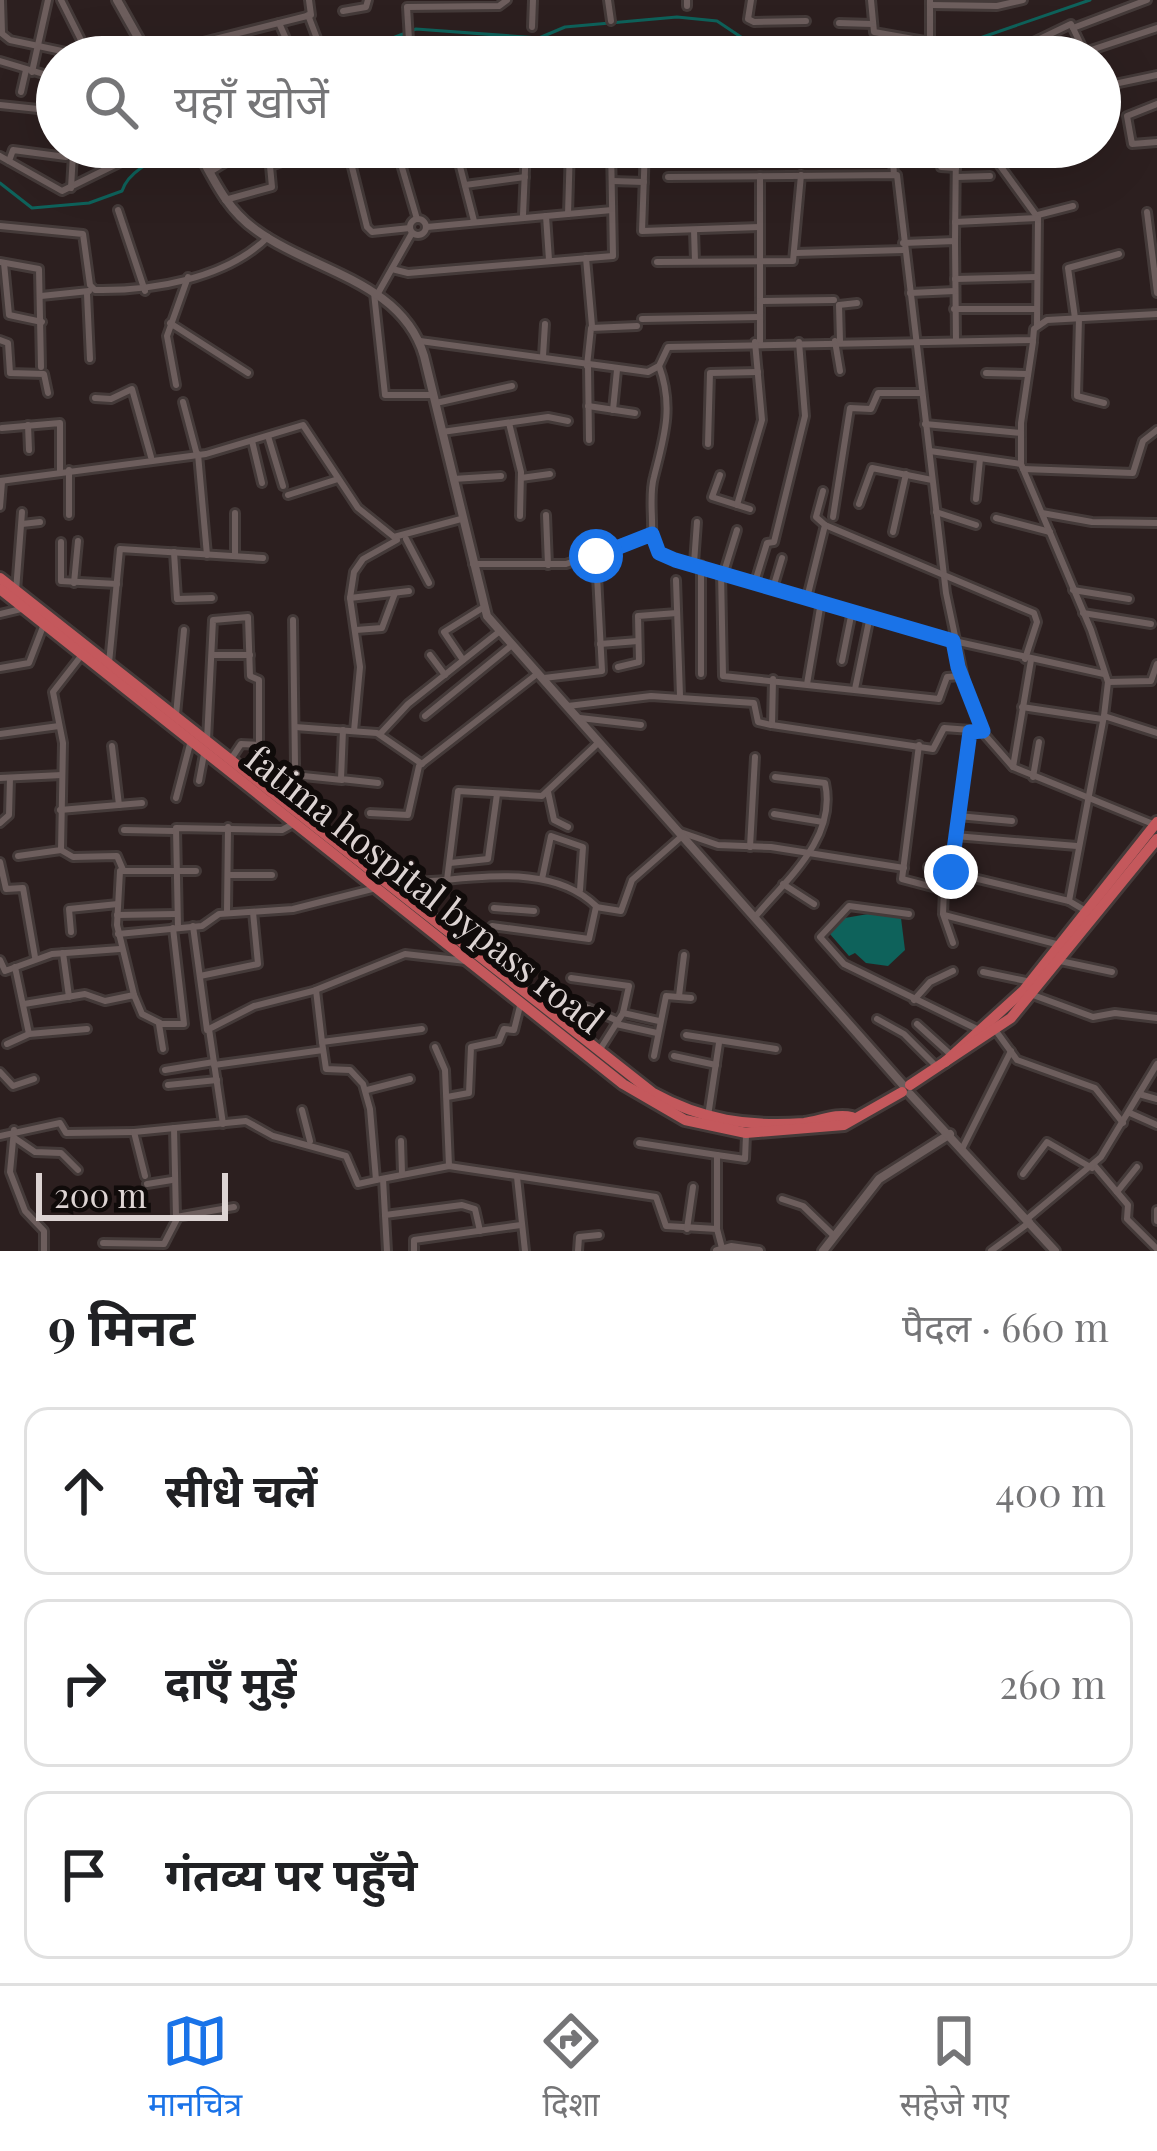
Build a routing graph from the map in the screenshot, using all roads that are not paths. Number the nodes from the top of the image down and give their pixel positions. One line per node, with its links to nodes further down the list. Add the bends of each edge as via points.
1 (1, 0): 26 (street)
2 (48, 0): 27 (street)
3 (74, 0): 14 (street)
4 (117, 0): 29 (main road)
5 (309, 0): 17 (street)
6 (368, 0): 16 (street, via 365,8)
7 (507, 0): 33 (street, via 411,6)
8 (533, 0): 23 (street)
9 (608, 0): 18 (street)
10 (751, 0): 19 (street, via 754,22)
11 (871, 0): 22 (street)
12 (1023, 0): 15 (street, via 987,7)
13 (1147, 0): 24 (street)
14 (62, 2): 28 (street)
15 (930, 2): 35 (street)
16 (343, 11)
17 (308, 15): 20 (street); 32 (street)
18 (611, 21)
19 (806, 21)
20 (279, 22): 30 (street); 31 (street)
21 (839, 23): 22 (street)
22 (872, 24): 34 (street, via 877,34)
23 (532, 27)
24 (1073, 28): 36 (street); 37 (street)
25 (1157, 28): 38 (street)
26 (1, 33): 39 (street)
27 (41, 36)
28 (79, 36)
29 (137, 36)
30 (226, 36)
31 (285, 36)
32 (316, 36)
33 (406, 36)
34 (892, 36)
35 (930, 36)
36 (1046, 36)
37 (1077, 36)
38 (1121, 41)
39 (36, 45)
40 (36, 54): 42 (street)
41 (0, 61): 42 (street)
42 (29, 71): 43 (street); 46 (street)
43 (36, 73)
44 (1157, 75): 45 (street)
45 (1121, 83)
46 (21, 92)
47 (1157, 104): 50 (street, via 1127,116 1132,144)
48 (0, 105): 49 (street)
49 (36, 109)
50 (1157, 142)
51 (36, 153): 53 (street, via 13,150)
52 (0, 156): 53 (street)
53 (9, 161): 79 (street, via 54,189)
54 (72, 168): 79 (street)
55 (109, 168): 79 (street)
56 (208, 168): 80 (main road)
57 (271, 168): 80 (street, via 272,187)
58 (352, 168): 96 (street, via 367,227)
59 (402, 168): 89 (street)
60 (461, 168): 78 (street)
61 (525, 168): 74 (street)
62 (569, 168): 85 (street)
63 (611, 168): 76 (street)
64 (644, 168): 77 (street)
65 (894, 168): 70 (street)
66 (944, 168): 69 (street)
67 (956, 168): 69 (street)
68 (1002, 168): 87 (street)
69 (956, 173): 73 (street); 91 (street)
70 (894, 175): 72 (street); 99 (street)
71 (760, 176): 72 (street); 75 (street); 94 (street)
72 (801, 176): 100 (street)
73 (990, 176)
74 (525, 177): 78 (street); 88 (street)
75 (668, 177)
76 (611, 181): 77 (street); 83 (street)
77 (644, 182): 95 (street, via 642,231)
78 (465, 184): 90 (street)
79 (71, 188)
80 (224, 200): 97 (main road)
81 (1073, 206): 87 (street)
82 (118, 210): 113 (street)
83 (613, 210): 85 (street); 102 (street, via 613,256)
84 (1148, 212): 116 (street)
85 (568, 214): 86 (street)
86 (546, 215): 88 (street); 103 (street)
87 (1038, 216): 91 (street); 110 (street)
88 (523, 217): 90 (street)
89 (417, 219): 93 (street); 96 (street)
90 (474, 221): 93 (street)
91 (955, 222): 98 (street)
92 (0, 226): 112 (street, via 83,234)
93 (427, 227): 96 (street, via 420,236)
94 (760, 227): 95 (street); 104 (street)
95 (694, 230): 105 (street)
96 (411, 231): 108 (street)
97 (268, 237): 109 (street, via 248,255); 117 (main road)
98 (955, 241): 99 (street); 111 (street)
99 (904, 247): 100 (street); 115 (street)
100 (795, 253): 104 (street, via 793,261)
101 (1119, 254): 126 (street, via 1068,268)
102 (586, 258): 103 (street); 131 (street)
103 (549, 260): 108 (street)
104 (760, 260): 105 (street); 120 (street)
105 (695, 261): 107 (street)
106 (2, 262): 118 (street, via 38,267); 127 (street, via 9,315)
107 (657, 262)
108 (392, 269): 117 (street)
109 (188, 277): 113 (street); 128 (street)
110 (1036, 277): 111 (street); 122 (street)
111 (955, 279): 114 (street)
112 (89, 291): 113 (street); 118 (street); 141 (street)
113 (145, 291)
114 (955, 291): 115 (street); 123 (street)
115 (910, 293): 133 (street)
116 (1157, 293)
117 (375, 294): 136 (main road); 158 (street, via 385,394)
118 (40, 296): 127 (street)
119 (834, 300): 120 (street)
120 (760, 301): 125 (street)
121 (857, 303): 137 (street, via 840,304)
122 (1037, 309): 123 (street); 130 (street)
123 (954, 310): 134 (street)
124 (1157, 314): 126 (street)
125 (760, 317): 131 (street); 138 (street)
126 (1077, 318): 130 (street); 160 (street, via 1077,396)
127 (42, 322): 144 (street)
128 (170, 322): 148 (street); 153 (street)
129 (545, 324): 140 (street)
130 (1037, 326): 135 (street)
131 (592, 327): 142 (street)
132 (0, 339): 150 (street, via 8,343)
133 (916, 340): 134 (street); 137 (street); 156 (street)
134 (956, 340): 135 (street)
135 (1033, 340): 151 (street)
136 (420, 341): 140 (street); 158 (main road)
137 (838, 341): 139 (street); 146 (street)
138 (757, 342): 139 (street); 143 (street, via 668,347); 147 (street)
139 (799, 342): 237 (street, via 802,431 774,542)
140 (543, 357): 142 (street)
141 (91, 359)
142 (587, 366): 145 (street); 161 (street)
143 (659, 366): 145 (street); 220 (street, via 667,430 653,480)
144 (41, 367)
145 (617, 370): 162 (street)
146 (841, 371)
147 (758, 372): 175 (street, via 709,375); 198 (street, via 760,432)
148 (248, 373)
149 (986, 373): 151 (street)
150 (12, 374): 152 (street); 155 (street, via 44,374)
151 (1026, 374): 171 (street)
152 (0, 375)
153 (176, 385)
154 (512, 386): 158 (street)
155 (48, 393)
156 (922, 394): 166 (street); 208 (street, via 878,393 871,409 850,408)
157 (95, 398): 179 (street, via 132,389)
158 (435, 399): 170 (main road)
159 (183, 402): 178 (street)
160 (1104, 403)
161 (588, 406): 162 (street); 173 (street)
162 (613, 410): 163 (street)
163 (635, 413)
164 (568, 421): 165 (street)
165 (509, 423): 170 (street); 187 (street)
166 (926, 424): 171 (street); 177 (street)
167 (28, 425): 168 (street); 176 (street); 182 (street, via 60,423)
168 (2, 428)
169 (1157, 430): 181 (street, via 1143,441 1132,472)
170 (442, 432): 189 (main road)
171 (1021, 433): 181 (street)
172 (268, 436): 174 (street); 188 (street, via 303,424); 193 (street)
173 (589, 440)
174 (252, 441): 178 (street); 192 (street)
175 (708, 444)
176 (28, 450)
177 (929, 451): 180 (street); 190 (street)
178 (198, 455): 179 (street); 225 (street)
179 (151, 458): 182 (street)
180 (980, 459): 181 (street); 196 (street)
181 (1022, 466): 203 (street)
182 (65, 471): 191 (street); 204 (street)
183 (550, 474): 187 (street)
184 (720, 475): 198 (street, via 712,497)
185 (906, 475): 190 (street); 197 (street, via 868,470); 218 (street)
186 (501, 476): 189 (street)
187 (520, 478): 207 (street)
188 (338, 479): 195 (street); 221 (street, via 361,512)
189 (453, 479): 210 (main road)
190 (932, 480): 202 (street)
191 (1, 481): 199 (street)
192 (262, 482)
193 (283, 486)
194 (823, 491): 215 (street, via 816,517)
195 (288, 495)
196 (976, 499)
197 (859, 504)
198 (736, 506): 200 (street)
199 (0, 507)
200 (750, 509)
201 (22, 512): 214 (street)
202 (936, 512): 216 (street); 234 (street)
203 (1041, 512): 213 (street); 219 (street)
204 (70, 514)
205 (235, 514): 226 (street)
206 (546, 514): 232 (street)
207 (520, 516)
208 (833, 517)
209 (996, 518): 219 (street)
210 (461, 519): 221 (street); 230 (main road)
211 (698, 522): 231 (street)
212 (40, 523): 214 (street)
213 (1157, 523)
214 (22, 524): 244 (street)
215 (825, 525): 234 (street); 249 (street)
216 (976, 525)
217 (737, 530): 233 (street)
218 (893, 532)
219 (1050, 532): 243 (street)
220 (652, 534): 227 (street); 231 (street, via 659,553)
221 (403, 538): 239 (street); 248 (street, via 359,563)
222 (61, 542): 238 (street, via 60,580)
223 (78, 542): 238 (street)
224 (174, 552): 225 (street); 240 (street, via 120,549); 247 (street, via 177,599)
225 (207, 555): 226 (street)
226 (235, 556): 228 (street)
227 (596, 556): 232 (street); 267 (street)
228 (263, 558)
229 (782, 558): 241 (street)
230 (471, 564): 232 (street); 252 (main road)
231 (698, 564): 233 (street); 280 (street)
232 (548, 565)
233 (722, 573): 237 (street); 285 (street, via 720,672)
234 (944, 575): 266 (street); 274 (street, via 1034,613)
235 (0, 578): 244 (highway, fatima hospital bypass road)
236 (676, 580): 255 (street)
237 (755, 582): 241 (street)
238 (74, 583): 240 (street)
239 (429, 583)
240 (117, 584): 276 (street)
241 (773, 588): 249 (street)
242 (0, 589): 253 (highway, fatima hospital bypass road)
243 (1072, 590): 250 (street); 257 (street)
244 (16, 591): 269 (highway, fatima hospital bypass road)
245 (409, 591): 246 (street)
246 (395, 593): 248 (street); 263 (street, via 382,628)
247 (212, 598)
248 (350, 598): 263 (street)
249 (807, 598): 251 (street)
250 (1129, 599)
251 (820, 602): 254 (street); 286 (street)
252 (484, 607): 264 (main road); 273 (street, via 444,632)
253 (24, 608): 256 (street); 260 (highway, fatima hospital bypass road)
254 (852, 611): 258 (street); 275 (street)
255 (677, 613): 265 (street, via 639,615); 288 (street)
256 (0, 614)
257 (1084, 614): 261 (street); 284 (street)
258 (870, 616): 266 (street); 287 (street)
259 (292, 620): 300 (street)
260 (44, 624): 269 (highway, fatima hospital bypass road); 279 (street, via 29,663)
261 (1151, 624)
262 (184, 630): 293 (street)
263 (356, 630): 302 (street)
264 (500, 631): 268 (main road); 273 (street)
265 (638, 640): 267 (street); 278 (street, via 639,663)
266 (953, 641): 274 (street); 283 (street)
267 (600, 644): 282 (street, via 601,671)
268 (512, 645): 282 (main road); 294 (street)
269 (85, 650): 276 (highway, fatima hospital bypass road); 299 (street, via 55,686); 308 (highway, fatima hospital bypass road)
270 (214, 655): 272 (street); 272 (street, via 214,617 248,617); 311 (street)
271 (430, 655): 281 (street)
272 (250, 656): 315 (street, via 250,676 259,680 259,745 241,743)
273 (463, 660): 281 (street)
274 (1028, 660): 284 (street); 292 (street)
275 (842, 661)
276 (109, 663): 293 (highway, fatima hospital bypass road)
277 (1157, 665): 284 (street, via 1151,681)
278 (618, 667)
279 (0, 668)
280 (701, 674)
281 (445, 675): 306 (street)
282 (539, 676): 291 (main road); 316 (street)
283 (961, 676): 287 (street, via 945,679 939,699); 303 (street)
284 (1106, 678): 295 (street)
285 (773, 680): 286 (street); 289 (street)
286 (807, 684): 287 (street)
287 (855, 689)
288 (680, 696): 290 (street); 291 (street)
289 (772, 703): 290 (street); 298 (street)
290 (755, 704): 298 (street, via 758,722)
291 (565, 706): 296 (main road)
292 (1022, 707): 295 (street); 317 (street)
293 (176, 715): 311 (highway, fatima hospital bypass road)
294 (425, 716)
295 (1103, 717): 307 (street); 329 (street)
296 (575, 719): 297 (street); 310 (main road)
297 (641, 724)
298 (772, 725): 312 (street)
299 (59, 726): 305 (street); 318 (street)
300 (296, 727): 301 (street); 319 (street)
301 (343, 730): 302 (street); 324 (street)
302 (354, 731): 306 (street)
303 (983, 731): 304 (street); 317 (street)
304 (970, 732): 312 (street, via 946,727 938,747); 337 (street)
305 (0, 734)
306 (380, 734): 316 (street)
307 (1157, 734)
308 (191, 740): 311 (highway, fatima hospital bypass road); 330 (street)
309 (1039, 742): 323 (street)
310 (597, 744): 327 (street); 348 (main road)
311 (206, 745): 315 (highway, fatima hospital bypass road); 325 (street); 338 (highway, fatima hospital bypass road)
312 (919, 745): 359 (street)
313 (112, 746): 333 (street)
314 (755, 757): 352 (street)
315 (231, 759): 332 (highway, fatima hospital bypass road)
316 (422, 764): 335 (street, via 409,815)
317 (1013, 766): 323 (street)
318 (62, 775): 322 (street); 334 (street)
319 (294, 775): 324 (street); 332 (street)
320 (775, 777): 340 (street, via 825,783)
321 (0, 778): 322 (street)
322 (10, 778): 341 (street, via 9,815)
323 (1033, 778): 329 (street)
324 (342, 780): 326 (street)
325 (199, 781)
326 (378, 783)
327 (548, 792): 328 (street); 344 (street, via 554,820)
328 (497, 794): 357 (street, via 488,859); 357 (street, via 458,791)
329 (1086, 797): 342 (street); 351 (street)
330 (176, 798)
331 (142, 803): 333 (street)
332 (288, 803): 346 (highway, fatima hospital bypass road)
333 (119, 805): 334 (street)
334 (60, 810): 353 (street)
335 (370, 813)
336 (775, 814): 340 (street)
337 (958, 816): 339 (street); 349 (street)
338 (296, 821): 343 (street, via 282,830); 346 (highway, fatima hospital bypass road)
339 (1012, 821)
340 (823, 822): 354 (street)
341 (0, 823)
342 (1156, 824): 370 (highway, fatima hospital bypass road)
343 (228, 827): 347 (street); 364 (street)
344 (568, 827)
345 (124, 830): 347 (street)
346 (315, 830): 368 (highway, fatima hospital bypass road)
347 (174, 831): 361 (street)
348 (678, 834): 352 (street); 377 (street, via 632,880 621,911); 388 (main road)
349 (956, 836): 351 (street); 363 (street)
350 (1157, 839): 370 (highway, fatima hospital bypass road)
351 (1077, 846): 374 (street)
352 (750, 847): 354 (street)
353 (61, 850): 355 (street); 360 (street, via 117,856)
354 (810, 852): 359 (street); 369 (street)
355 (18, 856)
356 (0, 862): 371 (street)
357 (449, 863): 367 (street)
358 (928, 867): 363 (street)
359 (904, 868): 387 (street, via 904,883 944,890)
360 (123, 870): 361 (street); 375 (street)
361 (174, 871): 362 (street); 384 (street)
362 (196, 871)
363 (951, 872): 374 (street)
364 (226, 874): 365 (street); 382 (street)
365 (272, 875)
366 (542, 879): 367 (street); 372 (street); 372 (street, via 550,836 583,847)
367 (447, 880): 373 (street, via 418,882)
368 (382, 883): 373 (highway, fatima hospital bypass road); 383 (street, via 367,894); 402 (highway, fatima hospital bypass road)
369 (783, 884): 376 (street); 388 (street)
370 (1111, 889): 381 (highway, fatima hospital bypass road); 403 (highway, fatima hospital bypass road)
371 (3, 890): 400 (street, via 23,888)
372 (580, 890): 377 (street)
373 (407, 897): 414 (highway, fatima hospital bypass road)
374 (1070, 901): 381 (street)
375 (118, 904): 386 (street); 393 (street, via 69,909)
376 (814, 904)
377 (597, 907): 392 (street, via 587,940)
378 (494, 908): 379 (street)
379 (512, 909): 380 (street); 392 (street)
380 (534, 910)
381 (1086, 911): 396 (highway, fatima hospital bypass road)
382 (227, 912): 383 (street); 389 (street)
383 (253, 912): 409 (street, via 258,964)
384 (176, 914): 386 (street); 391 (street)
385 (909, 914): 418 (street, via 849,906 820,937 844,964)
386 (117, 915): 394 (street)
387 (944, 916): 395 (street); 396 (street)
388 (755, 917): 456 (main road)
389 (193, 926): 391 (street); 409 (street)
390 (492, 926): 392 (street)
391 (176, 928): 394 (street); 425 (street, via 184,1024)
392 (510, 928)
393 (71, 932)
394 (118, 934): 397 (street)
395 (953, 943)
396 (1060, 946): 411 (highway, fatima hospital bypass road)
397 (120, 949): 398 (street); 413 (street)
398 (63, 952): 400 (street); 416 (street)
399 (684, 955): 415 (street)
400 (35, 958): 404 (street)
401 (0, 960): 406 (street)
402 (470, 960): 412 (street, via 405,954); 414 (highway, fatima hospital bypass road)
403 (1060, 961): 408 (street); 411 (highway, fatima hospital bypass road)
404 (14, 965): 406 (street); 419 (street)
405 (953, 971): 418 (street)
406 (2, 972)
407 (982, 972): 411 (street)
408 (1112, 972)
409 (200, 976): 432 (street)
410 (571, 978): 421 (street, via 629,986)
411 (1032, 989): 422 (street, via 1093,1017); 430 (highway, fatima hospital bypass road); 431 (highway, fatima hospital bypass road)
412 (316, 990): 432 (street, via 254,1006); 438 (street)
413 (134, 995): 416 (street); 425 (street, via 142,1014)
414 (522, 996): 442 (highway, fatima hospital bypass road); 459 (street, via 514,1030 471,1047 469,1094); 461 (highway, fatima hospital bypass road, via 623,1084)
415 (680, 996): 417 (street); 424 (street, via 666,996)
416 (69, 997): 419 (street)
417 (691, 998)
418 (914, 1000): 430 (street)
419 (23, 1004): 434 (street)
420 (586, 1007): 426 (street)
421 (623, 1012): 424 (street); 426 (street)
422 (1157, 1018)
423 (877, 1019): 446 (street)
424 (659, 1021): 433 (street)
425 (160, 1023): 440 (street)
426 (617, 1023): 433 (street); 442 (street)
427 (916, 1024): 446 (street)
428 (87, 1029): 434 (street)
429 (422, 1029): 438 (street)
430 (979, 1030): 446 (highway, fatima hospital bypass road)
431 (996, 1030): 443 (street); 446 (highway, fatima hospital bypass road)
432 (208, 1033): 447 (street)
433 (657, 1033): 444 (street)
434 (29, 1034): 437 (street)
435 (686, 1035): 436 (street)
436 (719, 1043): 441 (street); 449 (street)
437 (7, 1044)
438 (322, 1046): 447 (street); 457 (street, via 326,1069 347,1069)
439 (435, 1046): 459 (street)
440 (163, 1049)
441 (776, 1049)
442 (599, 1051): 461 (highway, fatima hospital bypass road)
443 (1011, 1051): 466 (street, via 1020,1062 1095,1088); 478 (street)
444 (653, 1056)
445 (674, 1056): 449 (street)
446 (944, 1061): 456 (highway, fatima hospital bypass road)
447 (214, 1063): 450 (street); 454 (street)
448 (1157, 1064): 458 (street)
449 (716, 1065): 464 (street)
450 (165, 1070)
451 (0, 1072): 452 (street, via 13,1086)
452 (34, 1079)
453 (410, 1079): 457 (street)
454 (217, 1080): 455 (street); 467 (street)
455 (168, 1085)
456 (907, 1089): 465 (highway, fatima hospital bypass road); 472 (main road)
457 (366, 1090): 487 (street)
458 (1139, 1094): 460 (street); 463 (street)
459 (447, 1097): 480 (street)
460 (1157, 1099)
461 (669, 1107): 464 (highway, fatima hospital bypass road); 471 (highway, fatima hospital bypass road)
462 (302, 1110): 476 (street)
463 (1130, 1113): 466 (street); 468 (street)
464 (708, 1118): 465 (highway, fatima hospital bypass road, via 779,1125)
465 (852, 1118): 471 (highway, fatima hospital bypass road, via 815,1132)
466 (1123, 1123): 481 (street)
467 (223, 1124): 469 (street); 476 (street, via 245,1121)
468 (1157, 1125)
469 (173, 1128): 470 (street); 488 (street)
470 (134, 1132): 473 (street, via 66,1133 60,1123); 488 (street, via 146,1180)
471 (746, 1133): 479 (street, via 745,1159)
472 (950, 1133): 478 (main road); 502 (main road, via 893,1166)
473 (15, 1135): 474 (street); 483 (street, via 35,1153 62,1153); 509 (street, via 10,1172 44,1231)
474 (0, 1136)
475 (401, 1141): 484 (street)
476 (311, 1143): 487 (street, via 349,1158 358,1184)
477 (639, 1143): 479 (street)
478 (963, 1147): 496 (main road)
479 (717, 1156): 500 (street)
480 (449, 1166): 484 (street); 486 (street)
481 (1093, 1166): 485 (street, via 1047,1142); 490 (street); 496 (street)
482 (1137, 1167): 490 (street)
483 (78, 1170)
484 (402, 1174): 487 (street)
485 (1023, 1174)
486 (517, 1176): 498 (street); 499 (street, via 653,1196 666,1226)
487 (379, 1179): 494 (street)
488 (172, 1180): 495 (street)
489 (693, 1186): 499 (street)
490 (1117, 1192): 507 (street, via 1127,1219)
491 (782, 1199): 502 (street, via 803,1206)
492 (234, 1207): 495 (street)
493 (1157, 1210): 497 (street)
494 (385, 1215): 501 (street, via 463,1204 475,1209); 510 (street)
495 (178, 1217): 505 (street, via 164,1244)
496 (1028, 1221): 516 (street); 517 (main road)
497 (1157, 1221)
498 (521, 1225): 501 (street); 512 (street)
499 (687, 1228): 500 (street)
500 (717, 1229): 508 (street)
501 (480, 1231): 511 (street, via 415,1240)
502 (831, 1233): 515 (main road)
503 (599, 1235): 513 (street, via 579,1237)
504 (103, 1243): 505 (street)
505 (118, 1248)
506 (734, 1249): 508 (main road); 514 (main road)
507 (1157, 1249)
508 (719, 1250)
509 (44, 1251)
510 (387, 1251)
511 (414, 1251)
512 (526, 1251)
513 (578, 1251)
514 (759, 1251)
515 (824, 1251)
516 (991, 1251)
517 (1055, 1251)

